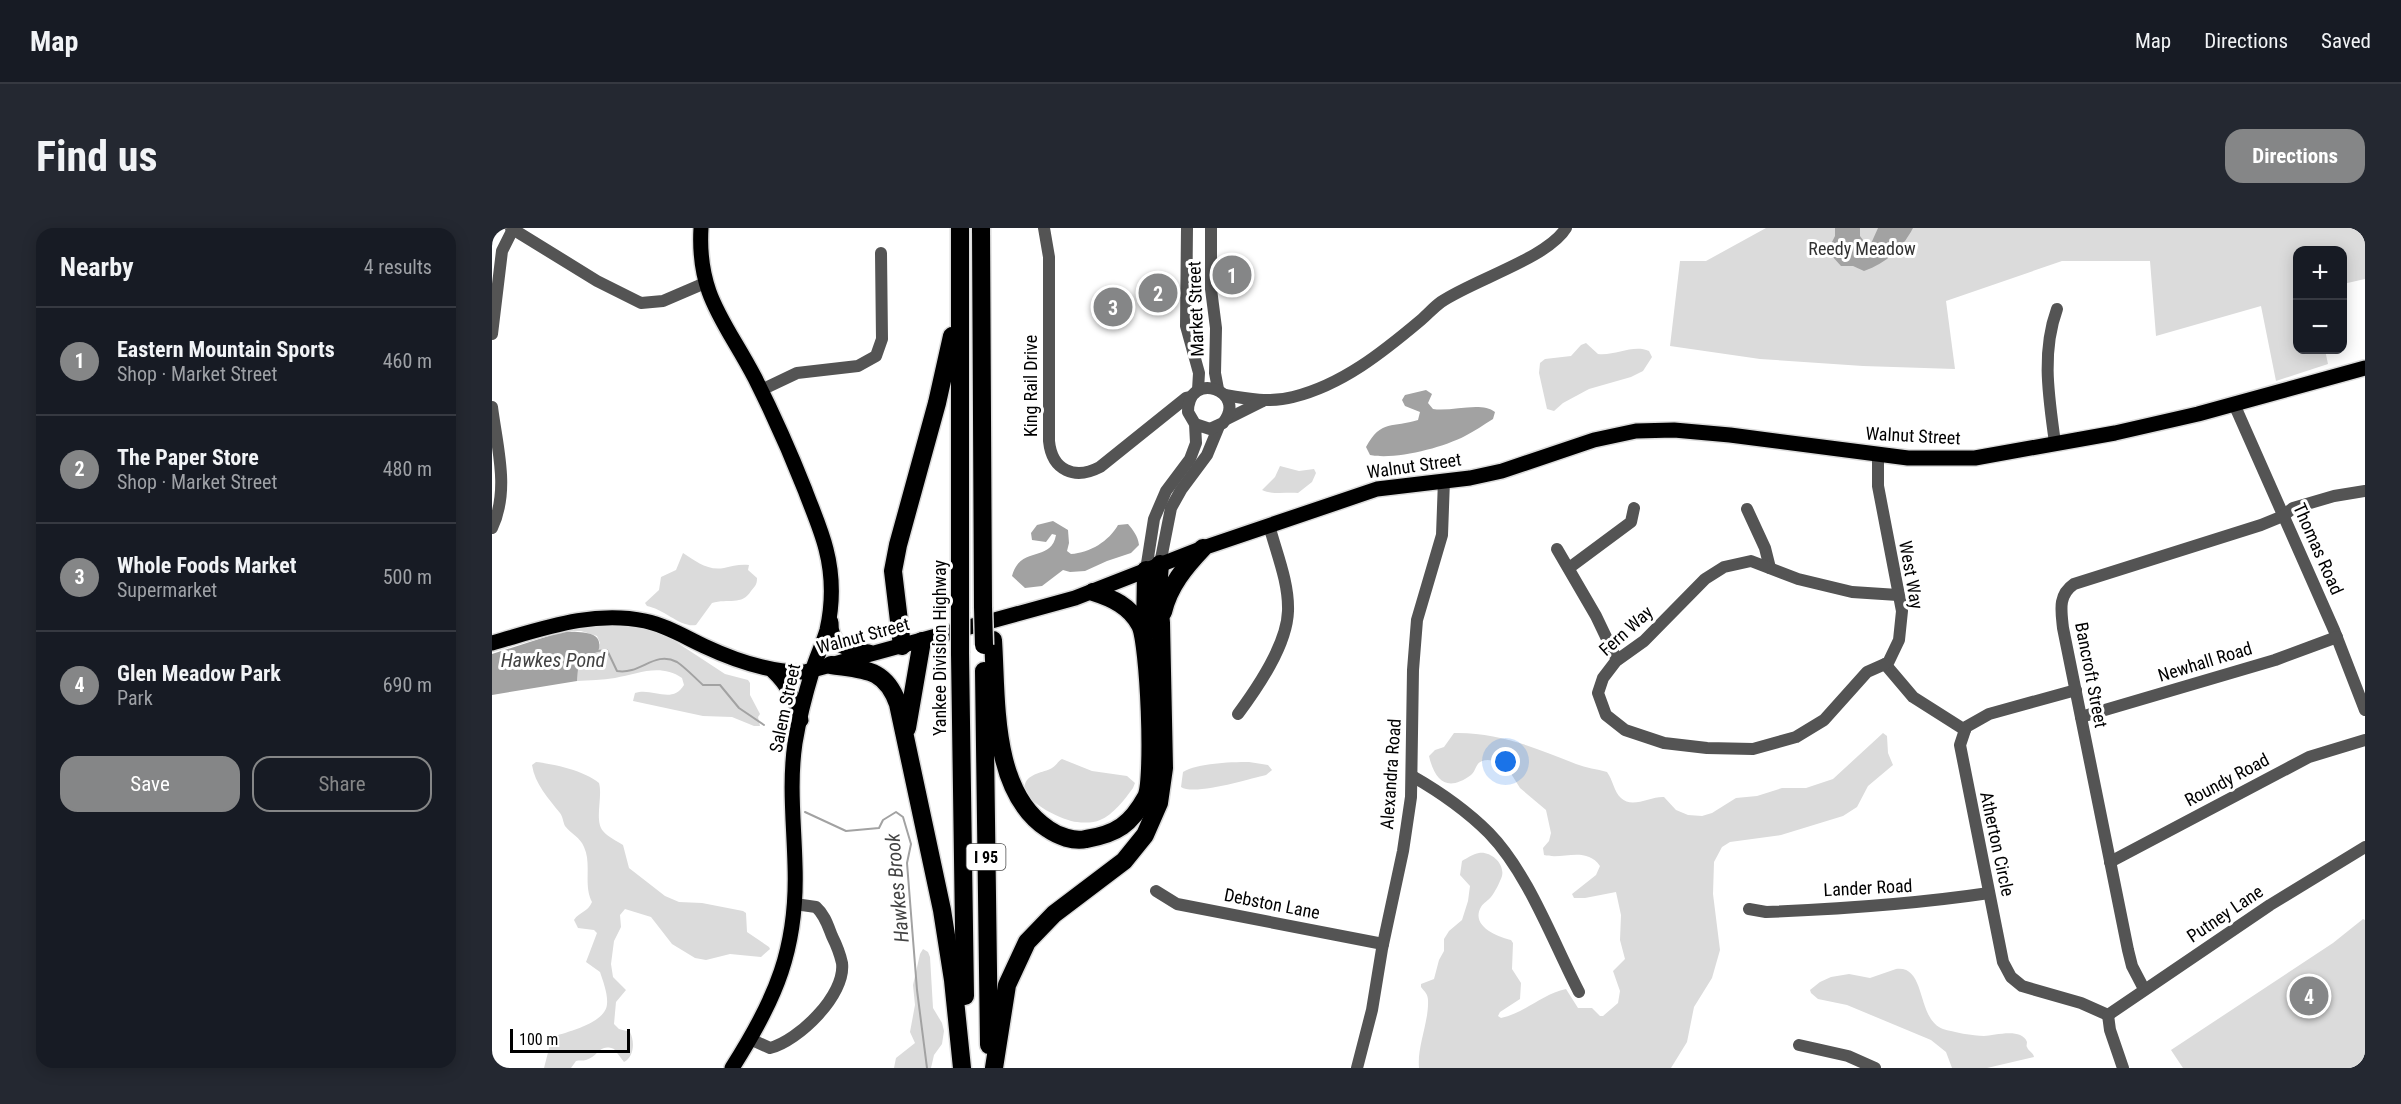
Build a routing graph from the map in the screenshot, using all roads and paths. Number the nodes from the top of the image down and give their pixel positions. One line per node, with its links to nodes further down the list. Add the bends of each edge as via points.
1 (701, 228): 10 (main road, Salem Street)
2 (960, 228): 11 (highway, Yankee Division Highway / I 95)
3 (981, 228): 44 (highway, via 983,613)
4 (1044, 228): 23 (street, King Rail Drive, via 1049,257 1050,454 1058,465 1075,474 1089,473)
5 (1188, 228): 17 (street, Market Street, via 1186,326 1199,373)
6 (1211, 228): 16 (street, Market Street, via 1215,374)
7 (1566, 228): 18 (street, via 1552,244 1532,256 1441,302 1349,375 1293,397)
8 (512, 229): 10 (street, via 641,303 663,301); 13 (street, via 502,251)
9 (881, 253): 15 (street, via 882,339 876,356 858,366 796,373)
10 (705, 283): 15 (main road, Salem Street, via 722,324)
11 (960, 296): 46 (highway, via 893,571); 77 (highway, Yankee Division Highway / I 95, bridge, via 960,653)
12 (2057, 309): 24 (street, via 2050,329 2047,369)
13 (492, 334)
14 (2365, 368): 19 (main road, Walnut Street)
15 (761, 390): 40 (main road, Salem Street, via 791,455 826,548)
16 (1221, 392): 17 (street, via 1208,387); 18 (street); 22 (street, Market Street, via 1229,408)
17 (1195, 393): 21 (street, Market Street, via 1188,404); 23 (street, King Rail Drive)
18 (1267, 400): 22 (street)
19 (2234, 404): 24 (main road, Walnut Street, via 2157,424); 30 (street, Thomas Road)
20 (492, 407): 32 (street, via 503,486)
21 (1193, 422): 22 (street, via 1210,429); 23 (street, King Rail Drive, via 1172,416); 35 (street, Market Street, via 1196,443 1190,459 1166,491 1154,519)
22 (1223, 422): 35 (street, Market Street, via 1207,456 1171,508)
23 (1152, 424)
24 (2055, 443): 25 (main road, Walnut Street, via 1975,458)
25 (1878, 455): 26 (main road, Walnut Street, via 1730,435 1636,431 1594,440 1502,471); 39 (street, West Way, via 1878,486)
26 (1444, 480): 31 (main road, Walnut Street, via 1377,489); 62 (street, Alexandra Road, via 1442,536 1418,620 1413,670)
27 (2365, 491): 30 (street, via 2293,508)
28 (1634, 508): 36 (street, via 1631,522)
29 (1747, 509): 37 (street)
30 (2283, 516): 42 (street, Thomas Road); 54 (street, Bancroft Street, via 2068,588 2061,612)
31 (1269, 525): 33 (main road, Walnut Street); 56 (street, via 1288,612 1278,648)
32 (492, 528)
33 (1203, 548): 35 (main road, Walnut Street); 41 (highway, via 1173,586)
34 (1557, 549): 36 (street)
35 (1153, 567): 38 (main road, Walnut Street); 41 (highway); 47 (highway)
36 (1569, 568): 49 (street)
37 (1770, 568): 39 (street, Fern Way, via 1852,592); 49 (street, Fern Way, via 1751,561 1724,567 1705,579 1644,641)
38 (1093, 592): 43 (main road, Walnut Street); 47 (highway, via 1112,598 1132,614 1140,625)
39 (1898, 595): 50 (street, West Way, via 1902,611 1899,640)
40 (831, 605): 48 (main road, via 834,640 855,651); 52 (main road, Salem Street, via 827,631)
41 (1161, 623): 79 (highway, via 1164,768 1159,803 1145,835 1124,861 1054,914 1027,942 1007,986)
42 (2337, 637): 55 (street, Thomas Road); 57 (street, Newhall Road, via 2275,660)
43 (922, 641): 46 (main road, Walnut Street); 61 (highway, via 907,722)
44 (989, 642): 47 (highway, via 1006,769 1017,797 1041,825 1055,834 1082,840 1108,836 1130,822 1148,794 1151,762); 78 (highway, I 95)
45 (492, 643): 53 (main road, Walnut Street, via 583,619 613,617 647,621)
46 (902, 646): 48 (main road, Walnut Street)
47 (1145, 646)
48 (878, 652): 51 (main road, Walnut Street)
49 (1617, 660): 50 (street, Fern Way, via 1603,678 1598,693 1606,715 1625,730 1664,743 1753,749 1796,737 1824,720 1867,672)
50 (1885, 664): 59 (street, via 1913,697)
51 (831, 665): 52 (main road, Walnut Street); 61 (highway, via 870,671 886,681 898,704)
52 (812, 670): 53 (main road, Walnut Street); 58 (main road, Salem Street)
53 (773, 671): 58 (main road, via 793,696)
54 (2076, 690): 57 (street, Bancroft Street); 59 (street, via 1989,714)
55 (2365, 710)
56 (1238, 714)
57 (2081, 717): 64 (street, Bancroft Street)
58 (801, 720): 67 (main road, Salem Street, via 791,783)
59 (1965, 730): 66 (street, Atherton Circle, via 1960,745)
60 (2365, 740): 64 (street, Roundy Road, via 2309,757)
61 (907, 750): 76 (highway, via 942,910)
62 (1412, 776): 69 (street, Alexandra Road, via 1403,851); 71 (street, via 1447,796 1489,833 1516,867)
63 (2365, 847): 70 (street, Putney Lane)
64 (2110, 862): 70 (street, Bancroft Street, via 2132,966)
65 (1156, 891): 69 (street, Debston Lane, via 1177,904)
66 (1989, 893): 68 (street, Lander Road, via 1924,903 1766,912); 72 (street, Atherton Circle, via 2003,962 2010,977 2022,986)
67 (795, 904): 73 (main road, Salem Street, via 781,975); 73 (street, via 816,908 825,917 842,964 838,983 831,999 805,1028 770,1048)
68 (1749, 909)
69 (1383, 944): 80 (street, Alexandra Road)
70 (2144, 989): 72 (street, Putney Lane)
71 (1579, 992)
72 (2108, 1015): 82 (street)
73 (750, 1040): 75 (main road, Salem Street)
74 (1799, 1045): 81 (street, via 1848,1056)
75 (732, 1068)
76 (962, 1068)
77 (967, 1068)
78 (989, 1068)
79 (994, 1068)
80 (1358, 1068)
81 (1875, 1068)
82 (2123, 1068)

